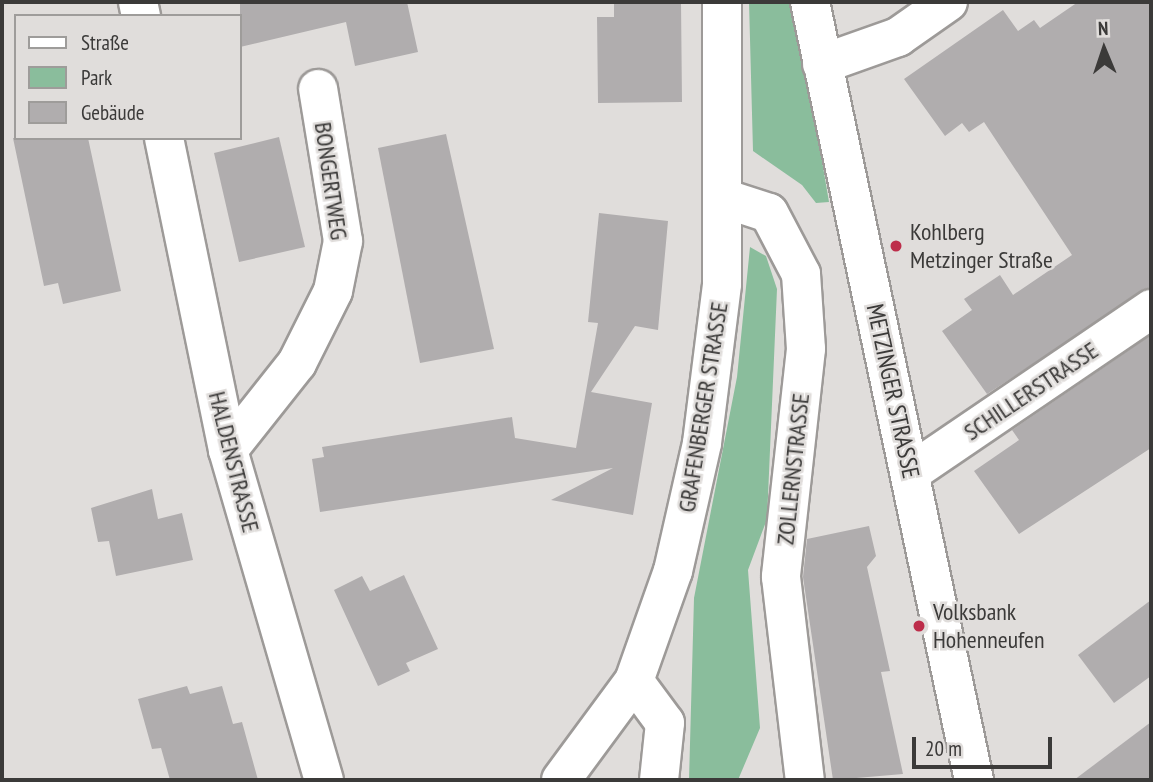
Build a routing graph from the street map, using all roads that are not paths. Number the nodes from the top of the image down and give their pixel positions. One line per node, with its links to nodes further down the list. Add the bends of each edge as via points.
1 (722, 2): 7 (street, GRAFENBERGER STRASSE)
2 (810, 2): 4 (street, METZINGER STRASSE)
3 (948, 2): 4 (street, via 898,37)
4 (822, 64): 10 (street, METZINGER STRASSE)
5 (318, 89): 9 (street, BONGERTWEG, via 343,241 333,291 297,363)
6 (164, 140): 9 (street, HALDENSTRASSE)
7 (723, 198): 11 (street, GRAFENBERGER STRASSE, via 722,284 702,443 673,571); 15 (street, ZOLLERNSTRASSE, via 769,213 801,274 806,349 781,577)
8 (1151, 309): 10 (street, SCHILLERSTRASSE)
9 (228, 450): 12 (street, HALDENSTRASSE)
10 (911, 473): 16 (street, METZINGER STRASSE)
11 (634, 681): 13 (street, GRAFENBERGER STRASSE); 14 (street, via 665,723)
12 (324, 780)
13 (561, 780)
14 (659, 780)
15 (805, 780)
16 (974, 780)

